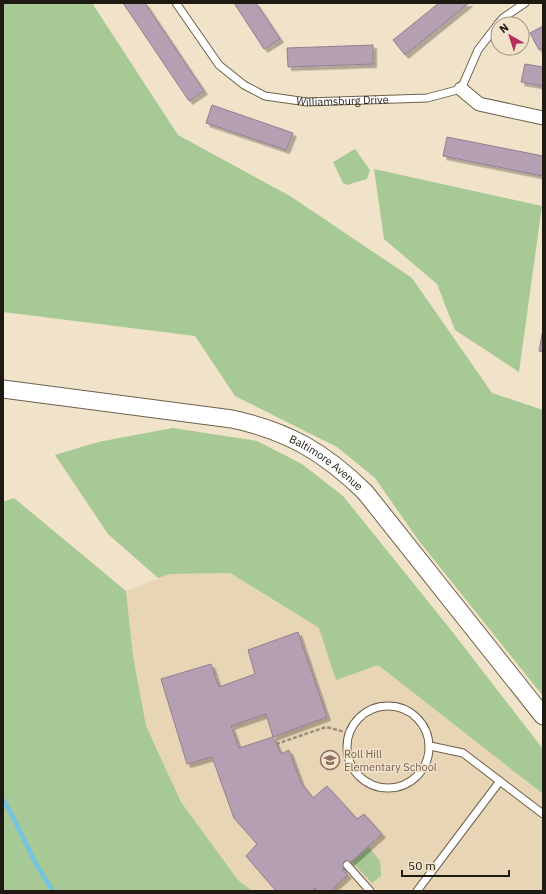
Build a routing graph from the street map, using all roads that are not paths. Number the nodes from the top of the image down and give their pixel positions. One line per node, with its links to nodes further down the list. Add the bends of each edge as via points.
1 (176, 3): 5 (lane, Williamsburg Drive, via 218,65 244,85 265,96 307,102 427,98)
2 (525, 3): 3 (lane)
3 (506, 16)
4 (490, 34): 5 (lane, via 478,50)
5 (461, 89): 6 (street, via 479,104)
6 (543, 118)
7 (3, 389): 8 (street, Baltimore Avenue, via 232,419 277,431 313,450 346,473 365,492)
8 (543, 716)
9 (430, 746): 9 (lane, via 427,732 420,719 408,710 394,706 381,706 367,711 356,720 346,745 348,760 355,773 365,783 382,789 397,788 410,783 421,773 428,760); 10 (lane, via 463,754)
10 (500, 781): 11 (lane); 14 (lane)
11 (543, 814)
12 (347, 865): 13 (lane)
13 (370, 891)
14 (417, 891)

